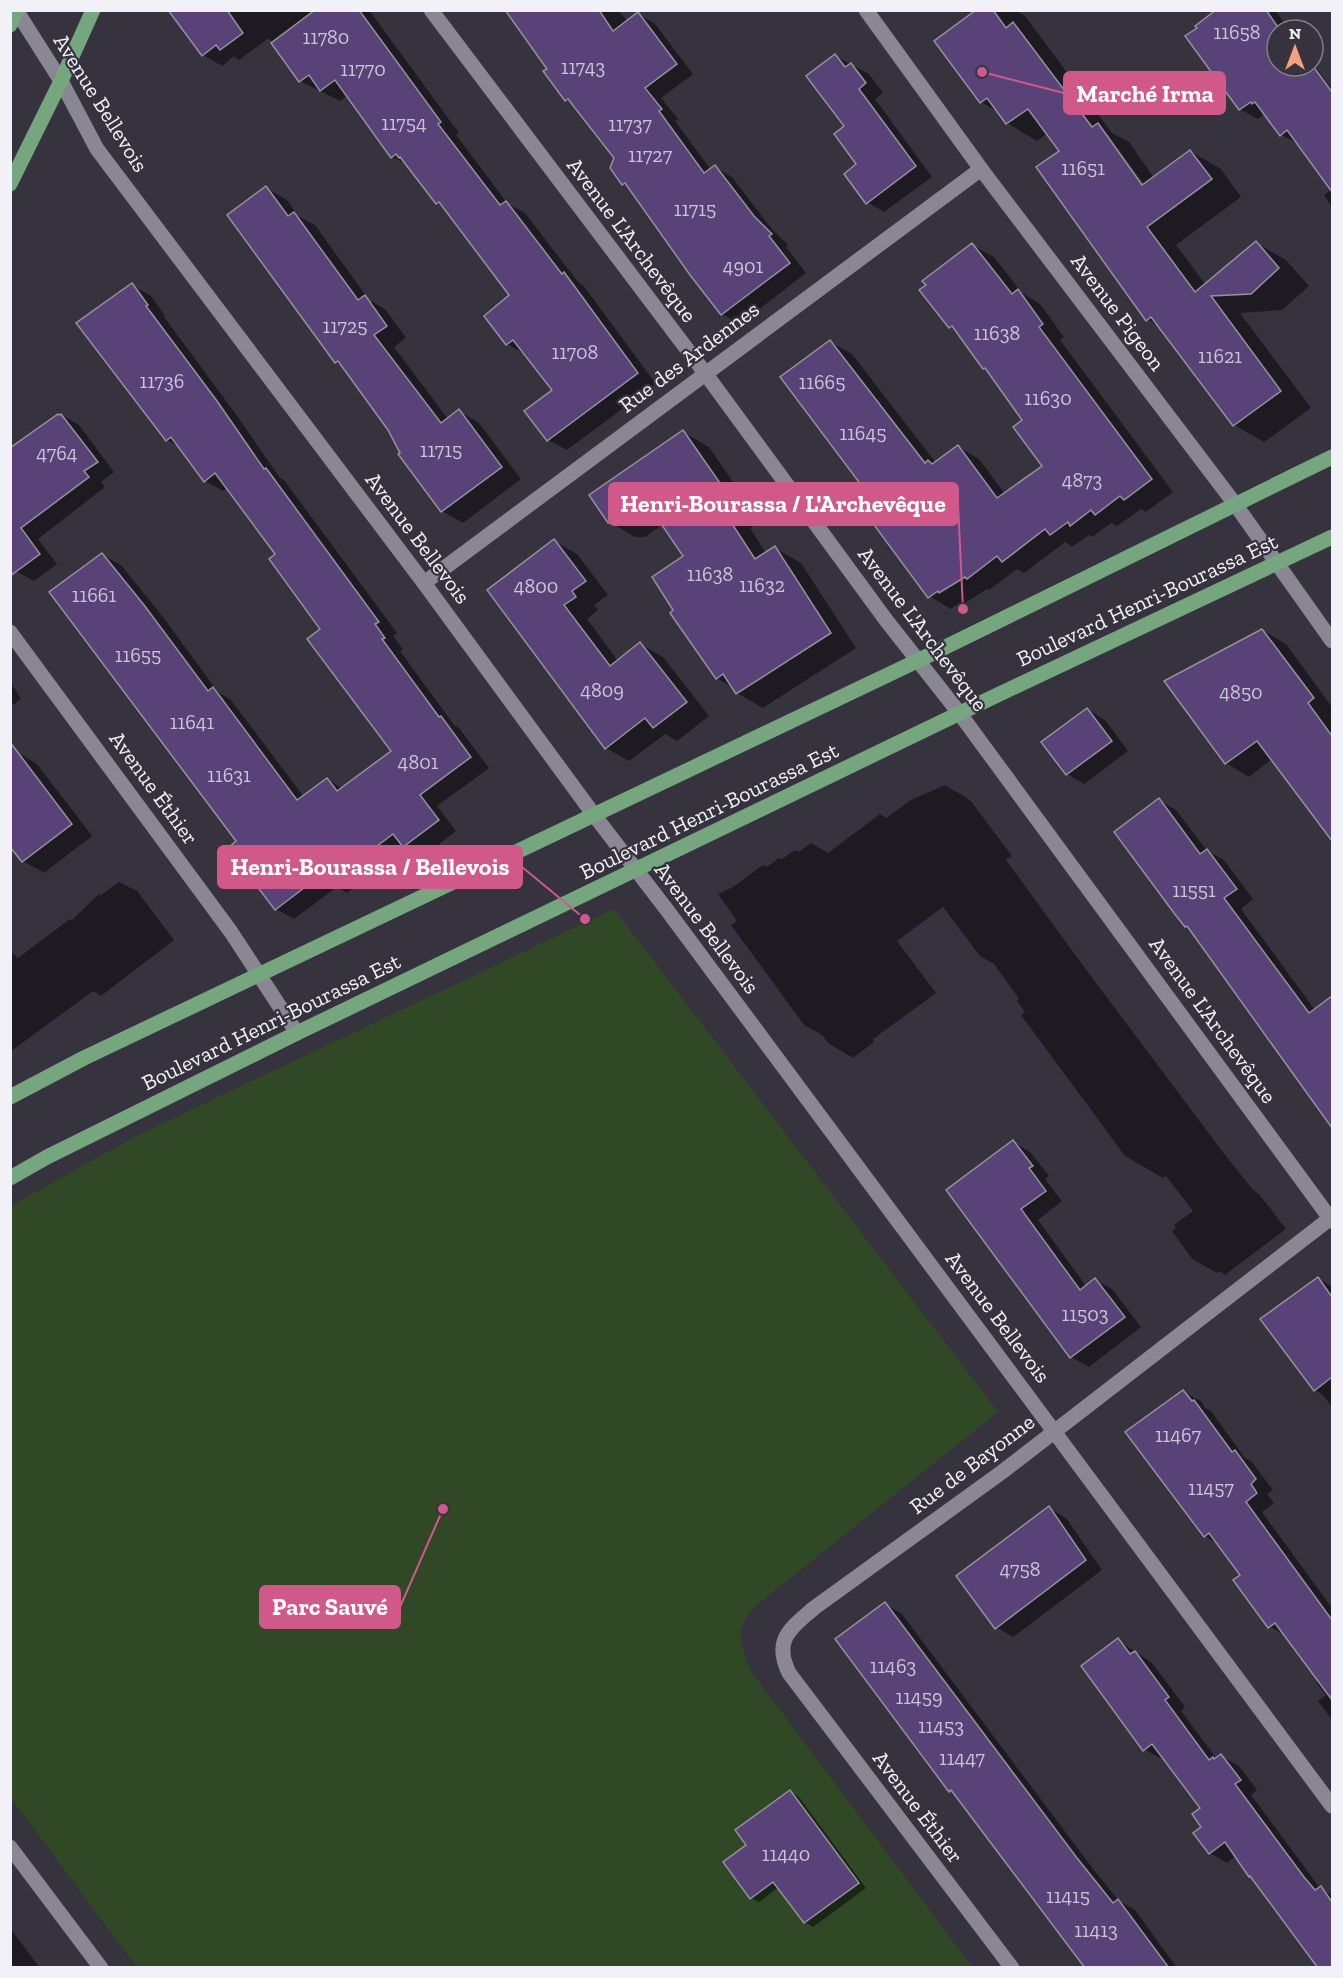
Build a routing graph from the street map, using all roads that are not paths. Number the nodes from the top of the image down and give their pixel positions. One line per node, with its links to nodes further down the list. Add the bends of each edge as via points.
1 (93, 10): 6 (main road)
2 (431, 10): 9 (street, Avenue L'Archevêque)
3 (866, 10): 7 (street, Avenue Pigeon)
4 (17, 11): 5 (main road); 6 (street, Avenue Bellevois)
5 (10, 25)
6 (61, 81): 8 (main road); 14 (street, Avenue Bellevois, via 97,149)
7 (981, 169): 9 (street, Rue des Ardennes); 11 (street, Avenue Pigeon)
8 (10, 184)
9 (705, 373): 14 (street, Rue des Ardennes); 17 (street, Avenue L'Archevêque)
10 (1332, 458): 11 (main road, Boulevard Henri-Bourassa Est)
11 (1235, 504): 13 (street, Avenue Pigeon); 17 (main road, Boulevard Henri-Bourassa Est)
12 (1332, 537): 13 (main road, Boulevard Henri-Bourassa Est)
13 (1277, 564): 16 (street, Avenue Pigeon); 18 (main road, Boulevard Henri-Bourassa Est)
14 (424, 583): 19 (street, Avenue Bellevois)
15 (10, 632): 21 (street, Avenue Éthier, via 180,861)
16 (1332, 641)
17 (917, 661): 18 (street, Avenue L'Archevêque); 19 (main road, Boulevard Henri-Bourassa Est)
18 (960, 714): 20 (main road, Boulevard Henri-Bourassa Est); 25 (street, Avenue L'Archevêque)
19 (594, 815): 20 (street, Avenue Bellevois); 21 (main road, Boulevard Henri-Bourassa Est)
20 (636, 871): 22 (main road, Boulevard Henri-Bourassa Est); 26 (street, Avenue Bellevois)
21 (258, 974): 22 (street, Avenue Éthier); 23 (main road, Boulevard Henri-Bourassa Est)
22 (297, 1033): 24 (main road, Boulevard Henri-Bourassa Est)
23 (10, 1097)
24 (10, 1179)
25 (1332, 1218): 26 (street, Rue de Bayonne)
26 (1054, 1430): 27 (street, Rue de Bayonne, via 794,1626 782,1649 782,1660); 28 (street, Avenue Bellevois)
27 (789, 1673): 31 (street, Avenue Éthier)
28 (1332, 1806)
29 (10, 1847): 30 (street)
30 (101, 1968)
31 (1012, 1968)

